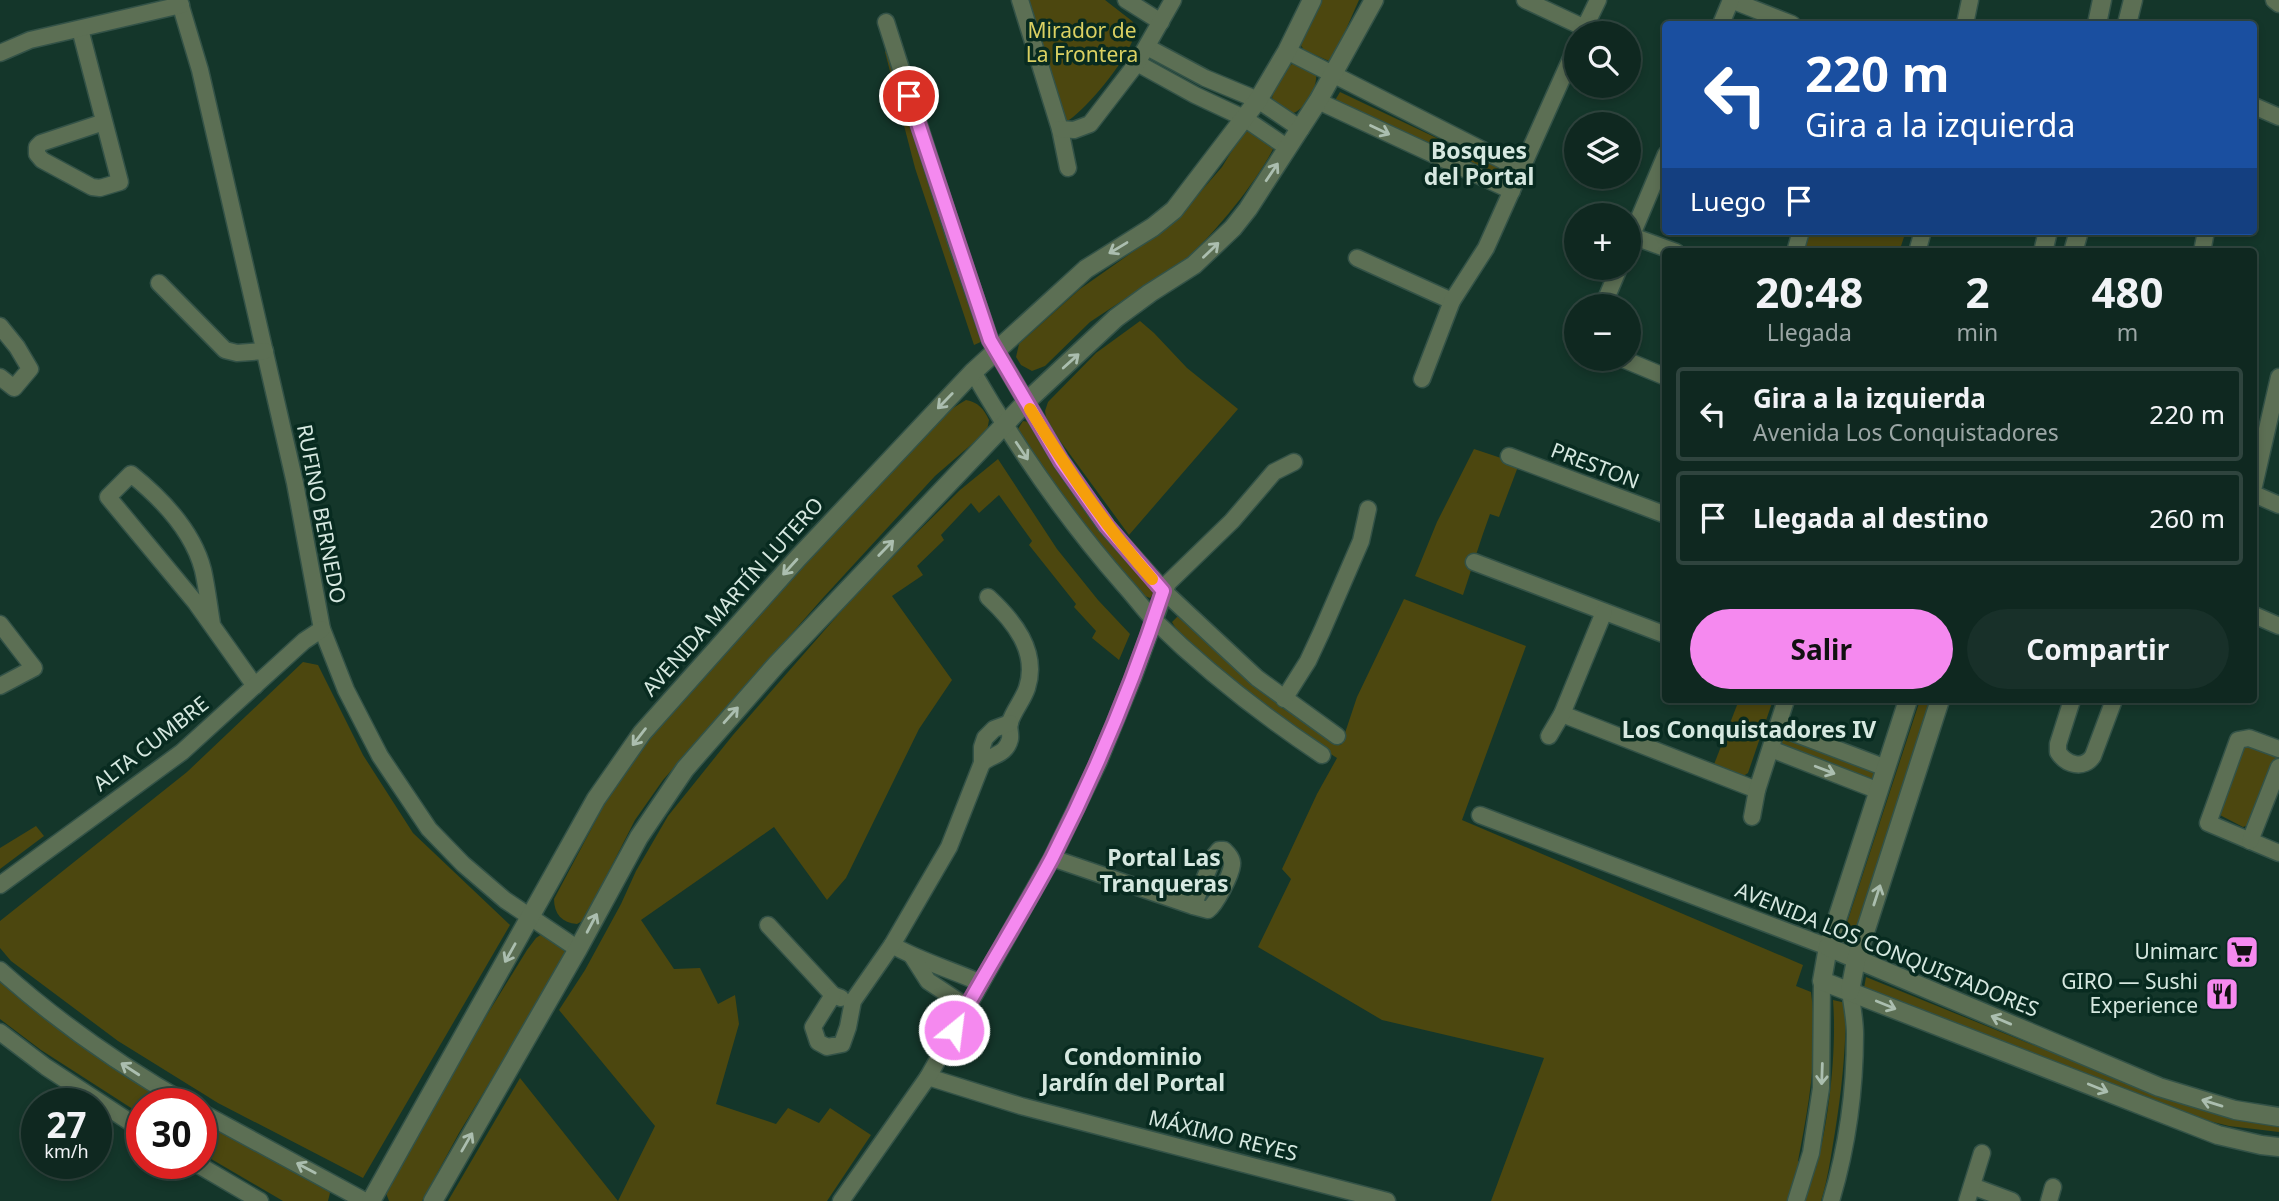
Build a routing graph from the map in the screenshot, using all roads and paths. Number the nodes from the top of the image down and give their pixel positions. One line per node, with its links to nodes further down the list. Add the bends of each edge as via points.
1 (1020, 0): 39 (street)
2 (1126, 0): 23 (street)
3 (1173, 0): 23 (street)
4 (1312, 0): 26 (street, AVENIDA MARTÍN LUTERO)
5 (1374, 0): 30 (street)
6 (1524, 0): 15 (street)
7 (1598, 0): 16 (street)
8 (1731, 0): 17 (street); 18 (street)
9 (1970, 0): 19 (street)
10 (2102, 0): 20 (street)
11 (2133, 0): 21 (street)
12 (2274, 0): 14 (street)
13 (180, 3): 24 (street); 53 (street, RUFINO BERNEDO, via 200,70)
14 (2279, 4)
15 (1564, 21)
16 (1588, 21)
17 (1722, 21)
18 (1784, 21)
19 (1966, 21)
20 (2098, 21)
21 (2128, 21)
22 (886, 22): 54 (street, via 957,244)
23 (1161, 22): 25 (street)
24 (80, 29): 27 (street, via 30,40); 38 (street)
25 (1147, 47): 28 (street); 31 (street)
26 (1287, 51): 30 (street); 33 (street, AVENIDA MARTÍN LUTERO)
27 (0, 53)
28 (1137, 63): 32 (street); 39 (street, via 1090,124)
29 (1564, 73): 44 (street)
30 (1333, 75): 34 (street); 44 (street)
31 (1205, 78): 32 (street); 33 (street)
32 (1195, 95): 37 (street)
33 (1258, 100): 37 (street, AVENIDA MARTÍN LUTERO); 40 (street)
34 (1318, 102): 40 (street); 45 (street, one-way to 45)
35 (2257, 107): 36 (street)
36 (2279, 117)
37 (1244, 118): 41 (street); 54 (street, AVENIDA MARTÍN LUTERO, one-way to 54, via 1174,210 1086,269)
38 (104, 122): 38 (street, via 41,143 37,154 85,184 100,188 120,181)
39 (1060, 129): 43 (street)
40 (1301, 129): 41 (street)
41 (1289, 148): 61 (street, one-way to 41, via 1116,318 1202,258 1248,209)
42 (1662, 164): 46 (street)
43 (1068, 168)
44 (1520, 169): 45 (street)
45 (1512, 191): 51 (street, via 1486,248)
46 (1641, 215)
47 (1641, 242): 48 (street)
48 (1662, 248)
49 (1357, 258): 51 (street)
50 (159, 283): 53 (street, via 225,349)
51 (1452, 301): 60 (street)
52 (0, 326): 58 (street, via 30,369 14,388)
53 (265, 351): 79 (street, RUFINO BERNEDO)
54 (997, 351): 56 (street, AVENIDA MARTÍN LUTERO); 61 (street)
55 (1641, 367): 57 (street)
56 (973, 372): 62 (street); 109 (street, AVENIDA MARTÍN LUTERO, one-way to 109, via 642,733 596,799)
57 (1662, 375)
58 (0, 377)
59 (2279, 377): 65 (street)
60 (1422, 379)
61 (1026, 402): 62 (street); 71 (street, via 1107,526)
62 (1003, 425): 75 (street, one-way to 75, via 1093,550); 113 (street, one-way to 62, via 639,837 685,769 785,655)
63 (1509, 456): 69 (street, PRESTON)
64 (1294, 462): 71 (street, via 1274,472)
65 (2257, 473)
66 (2257, 495): 67 (street)
67 (2279, 505)
68 (1368, 509): 83 (street, via 1361,541 1322,631)
69 (1662, 513)
70 (1474, 562): 73 (street)
71 (1163, 591): 75 (street); 83 (street)
72 (988, 597): 90 (street, via 1010,618 1026,648 1029,665 1028,684)
73 (1604, 611): 80 (street); 89 (street)
74 (2257, 616): 78 (street)
75 (1154, 620): 96 (street, via 1241,698); 106 (street, via 1099,761)
76 (0, 624): 81 (street, via 34,668)
77 (212, 624): 77 (street, via 108,497 131,474 165,505 195,551); 82 (street)
78 (2279, 625)
79 (322, 629): 82 (street, ALTA CUMBRE); 109 (street, RUFINO BERNEDO, via 362,724 429,829 481,880)
80 (1662, 629)
81 (0, 686)
82 (255, 686): 107 (street, ALTA CUMBRE, via 182,751)
83 (1284, 699): 92 (street)
84 (1785, 703): 91 (street)
85 (1907, 703): 99 (street)
86 (1939, 703): 115 (street, one-way to 86)
87 (2071, 703): 88 (street, via 2058,752 2066,761 2081,765 2093,755)
88 (2114, 703)
89 (1562, 714): 93 (street); 100 (street)
90 (1010, 723): 97 (street, via 1005,749); 97 (street, via 987,735)
91 (1778, 727): 94 (street); 99 (street)
92 (1337, 736)
93 (1549, 736)
94 (1771, 749): 100 (street); 101 (street, one-way to 101)
95 (2279, 749): 104 (street, via 2249,738 2238,740 2208,823)
96 (1322, 755)
97 (982, 763): 111 (street, via 948,847)
98 (2279, 767): 104 (street)
99 (1886, 768): 101 (street)
100 (1756, 790): 103 (street)
101 (1879, 791): 112 (street)
102 (1480, 815): 112 (street, AVENIDA LOS CONQUISTADORES)
103 (1752, 817)
104 (2250, 841): 105 (street)
105 (2279, 853)
106 (1052, 858): 108 (street); 118 (street)
107 (0, 885)
108 (1193, 906)
109 (530, 918): 113 (street, RUFINO BERNEDO); 137 (street, AVENIDA MARTÍN LUTERO, one-way to 137)
110 (768, 925): 120 (street)
111 (892, 945): 114 (street); 121 (street)
112 (1828, 947): 115 (street, AVENIDA LOS CONQUISTADORES); 117 (street)
113 (578, 949): 138 (street, one-way to 113)
114 (912, 956): 118 (street); 122 (street, via 928,981)
115 (1856, 960): 119 (street); 126 (street, AVENIDA LOS CONQUISTADORES, one-way to 115, via 2235,1110 2159,1087)
116 (0, 970): 125 (street, one-way to 116, via 83,1038)
117 (1822, 981): 119 (street); 141 (street, one-way to 141, via 1821,1088 1811,1153)
118 (981, 983): 122 (street)
119 (1850, 990): 129 (street, one-way to 129, via 2218,1135); 142 (street, via 1855,1033 1850,1099)
120 (833, 995): 121 (street); 121 (street, via 813,1027 823,1046 842,1044)
121 (853, 1001)
122 (967, 1007): 124 (street)
123 (2, 1038): 127 (street)
124 (928, 1077): 139 (street); 140 (street, MÁXIMO REYES, via 1021,1106)
125 (163, 1088)
126 (2279, 1117)
127 (126, 1120)
128 (217, 1120): 132 (street, one-way to 128)
129 (2279, 1147)
130 (1982, 1153): 133 (street)
131 (217, 1176): 134 (street)
132 (329, 1180): 135 (street); 136 (street)
133 (1970, 1194): 143 (street)
134 (260, 1201)
135 (333, 1201)
136 (365, 1201)
137 (371, 1201)
138 (433, 1201)
139 (841, 1201)
140 (1387, 1201)
141 (1796, 1201)
142 (1831, 1201)
143 (2012, 1201)

